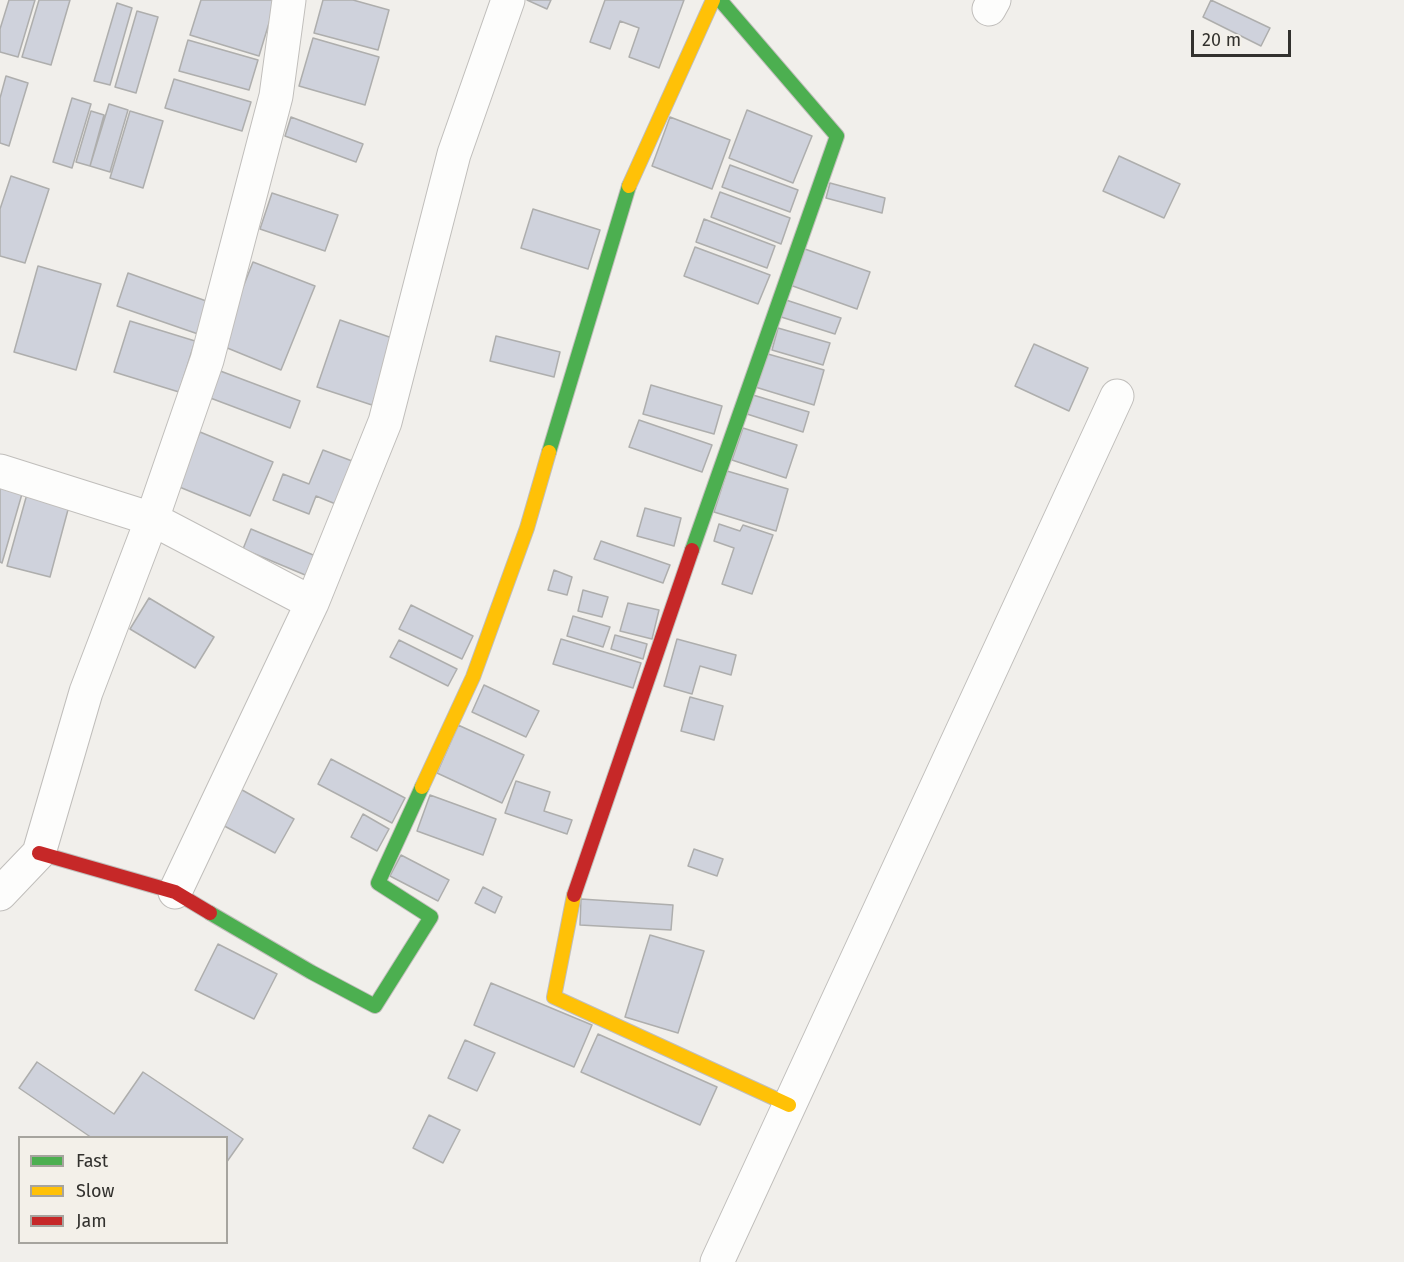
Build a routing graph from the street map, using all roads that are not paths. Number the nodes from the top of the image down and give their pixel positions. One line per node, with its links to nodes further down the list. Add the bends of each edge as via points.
1 (289, 0): 7 (street, via 276,96 207,360)
2 (508, 0): 8 (street, via 454,154 385,422)
3 (713, 0): 10 (street, via 627,191 526,528 473,676 378,883 431,917 375,1006)
4 (720, 0): 12 (street, via 837,136 572,902 555,997)
5 (1117, 396): 12 (street)
6 (0, 471): 7 (street)
7 (152, 519): 8 (street); 9 (street, via 86,692)
8 (312, 603): 10 (street)
9 (39, 853): 10 (street); 11 (street)
10 (175, 892)
11 (0, 894)
12 (789, 1105): 13 (street)
13 (717, 1262)

